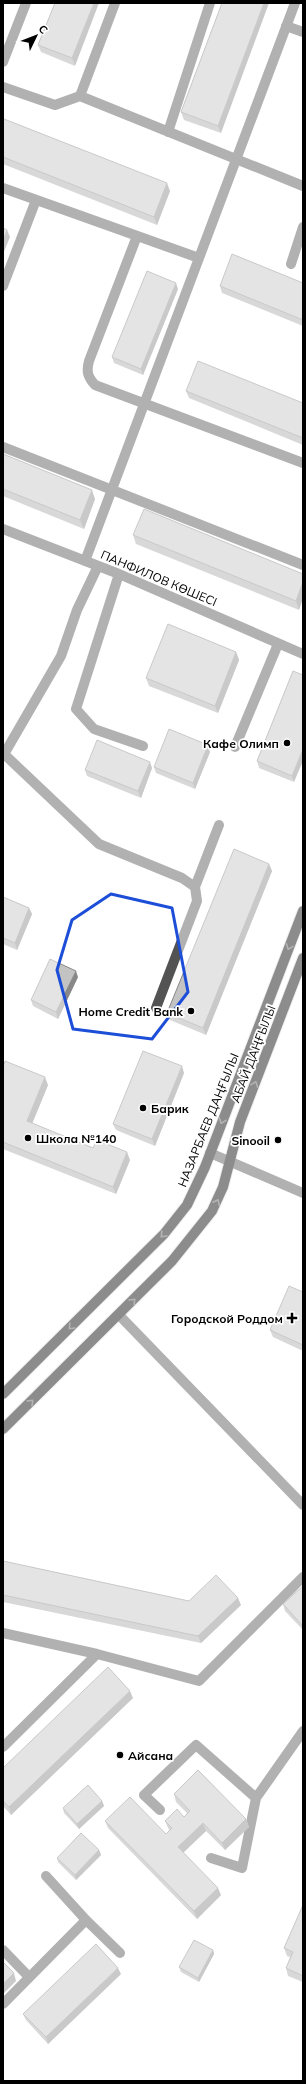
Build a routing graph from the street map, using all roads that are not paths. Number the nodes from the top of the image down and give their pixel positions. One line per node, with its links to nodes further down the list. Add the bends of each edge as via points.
1 (26, 3): 7 (street)
2 (115, 3): 9 (street)
3 (210, 3): 10 (street)
4 (295, 3): 5 (street)
5 (286, 26): 6 (street); 11 (street)
6 (303, 32)
7 (3, 62)
8 (3, 87): 9 (street, via 55,105)
9 (80, 96): 10 (street)
10 (168, 132): 11 (street)
11 (236, 159): 12 (street); 17 (street)
12 (303, 186)
13 (3, 188): 14 (street)
14 (36, 200): 16 (street); 19 (street)
15 (303, 227): 18 (street)
16 (137, 236): 17 (street); 20 (street, via 87,370 95,385)
17 (199, 258): 20 (street)
18 (291, 264)
19 (3, 286)
20 (144, 404): 22 (street); 23 (street)
21 (3, 446): 23 (street)
22 (303, 463)
23 (112, 490): 25 (street); 26 (street)
24 (3, 529): 25 (street, ПАНФИЛОВ КӨШЕСІ)
25 (85, 561): 27 (street, ПАНФИЛОВ КӨШЕСІ)
26 (303, 565)
27 (98, 566): 28 (street, ПАНФИЛОВ КӨШЕСІ); 33 (street, via 77,610 61,656)
28 (120, 574): 29 (street, ПАНФИЛОВ КӨШЕСІ); 31 (street, via 76,709 94,729)
29 (278, 644): 30 (street, ПАНФИЛОВ КӨШЕСІ); 32 (street)
30 (303, 654)
31 (143, 746)
32 (235, 747)
33 (4, 755): 35 (street, via 99,844 182,878)
34 (219, 825): 35 (street)
35 (195, 887): 38 (street, via 197,901)
36 (303, 911): 39 (main road, НАЗАРБАЕВ ДАҢҒЫЛЫ, one-way to 39)
37 (303, 958): 40 (main road, АБАЙ ДАҢҒЫЛЫ, one-way to 37, via 240,1122)
38 (156, 1008)
39 (210, 1153): 40 (street); 43 (main road, НАЗАРБАЕВ ДАҢҒЫЛЫ, one-way to 43, via 192,1196 164,1234)
40 (230, 1161): 41 (street); 42 (main road, one-way to 40, via 172,1260 212,1211 223,1187)
41 (303, 1193)
42 (119, 1315): 44 (main road, one-way to 42); 45 (street)
43 (3, 1394)
44 (3, 1429)
45 (303, 1505)
46 (303, 1576): 48 (street, via 199,1681)
47 (3, 1633): 48 (street)
48 (97, 1654): 50 (street)
49 (303, 1732): 51 (street)
50 (3, 1747)
51 (256, 1798): 52 (street, via 196,1745 144,1795); 53 (street, via 242,1868)
52 (160, 1810)
53 (211, 1858)
54 (46, 1876): 55 (street)
55 (86, 1920): 57 (street); 58 (street)
56 (3, 1950): 58 (street)
57 (120, 1953)
58 (29, 1977): 59 (street)
59 (3, 2004)

